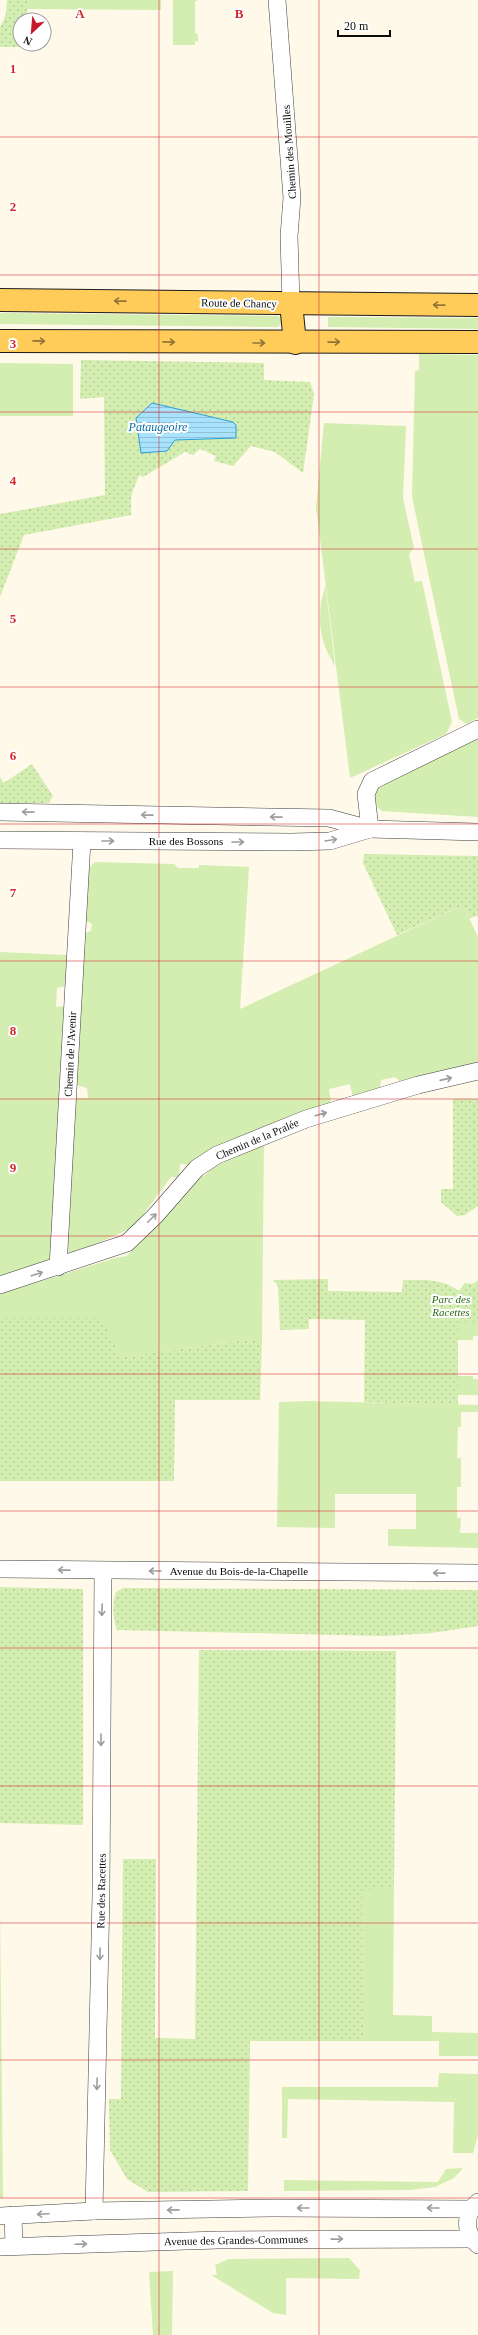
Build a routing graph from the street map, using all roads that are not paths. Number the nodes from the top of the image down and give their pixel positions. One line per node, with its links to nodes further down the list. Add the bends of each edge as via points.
1 (277, 0): 3 (street, Chemin des Mouilles, via 292,198 289,243)
2 (0, 300): 3 (main road, Route de Chancy, one-way to 2)
3 (291, 303): 4 (main road, Route de Chancy, one-way to 3); 7 (main road)
4 (478, 305)
5 (0, 340): 7 (main road, one-way to 7)
6 (478, 342): 7 (main road, one-way to 6)
7 (295, 343)
8 (478, 729): 11 (street, via 372,781 366,794)
9 (0, 812): 10 (street, Rue des Bossons, one-way to 9)
10 (307, 818): 11 (street, Rue des Bossons, via 329,818); 14 (street)
11 (370, 829): 12 (street, Rue des Bossons); 14 (street, Rue des Bossons, one-way to 11, via 330,841)
12 (478, 832)
13 (0, 840): 15 (street, Rue des Bossons)
14 (307, 841): 15 (street, Rue des Bossons, one-way to 14)
15 (82, 842): 17 (street, Chemin de l'Avenir)
16 (478, 1071): 17 (street, Chemin de la Pralée, one-way to 16, via 127,1243 155,1216 197,1168 217,1155 306,1119 418,1085)
17 (58, 1267): 18 (street, Chemin de la Pralée, one-way to 17)
18 (0, 1285)
19 (0, 1569): 20 (street, Avenue du Bois-de-la-Chapelle, one-way to 19)
20 (103, 1571): 21 (street, Avenue du Bois-de-la-Chapelle, one-way to 20); 23 (street, Rue des Racettes, one-way to 23, via 101,1895)
21 (478, 1573)
22 (475, 2205): 23 (street, one-way to 23); 25 (street, via 467,2221)
23 (94, 2211): 24 (street, one-way to 24)
24 (6, 2216): 26 (street)
25 (476, 2244): 26 (street, Avenue des Grandes-Communes, one-way to 25, via 218,2240)
26 (7, 2246)

